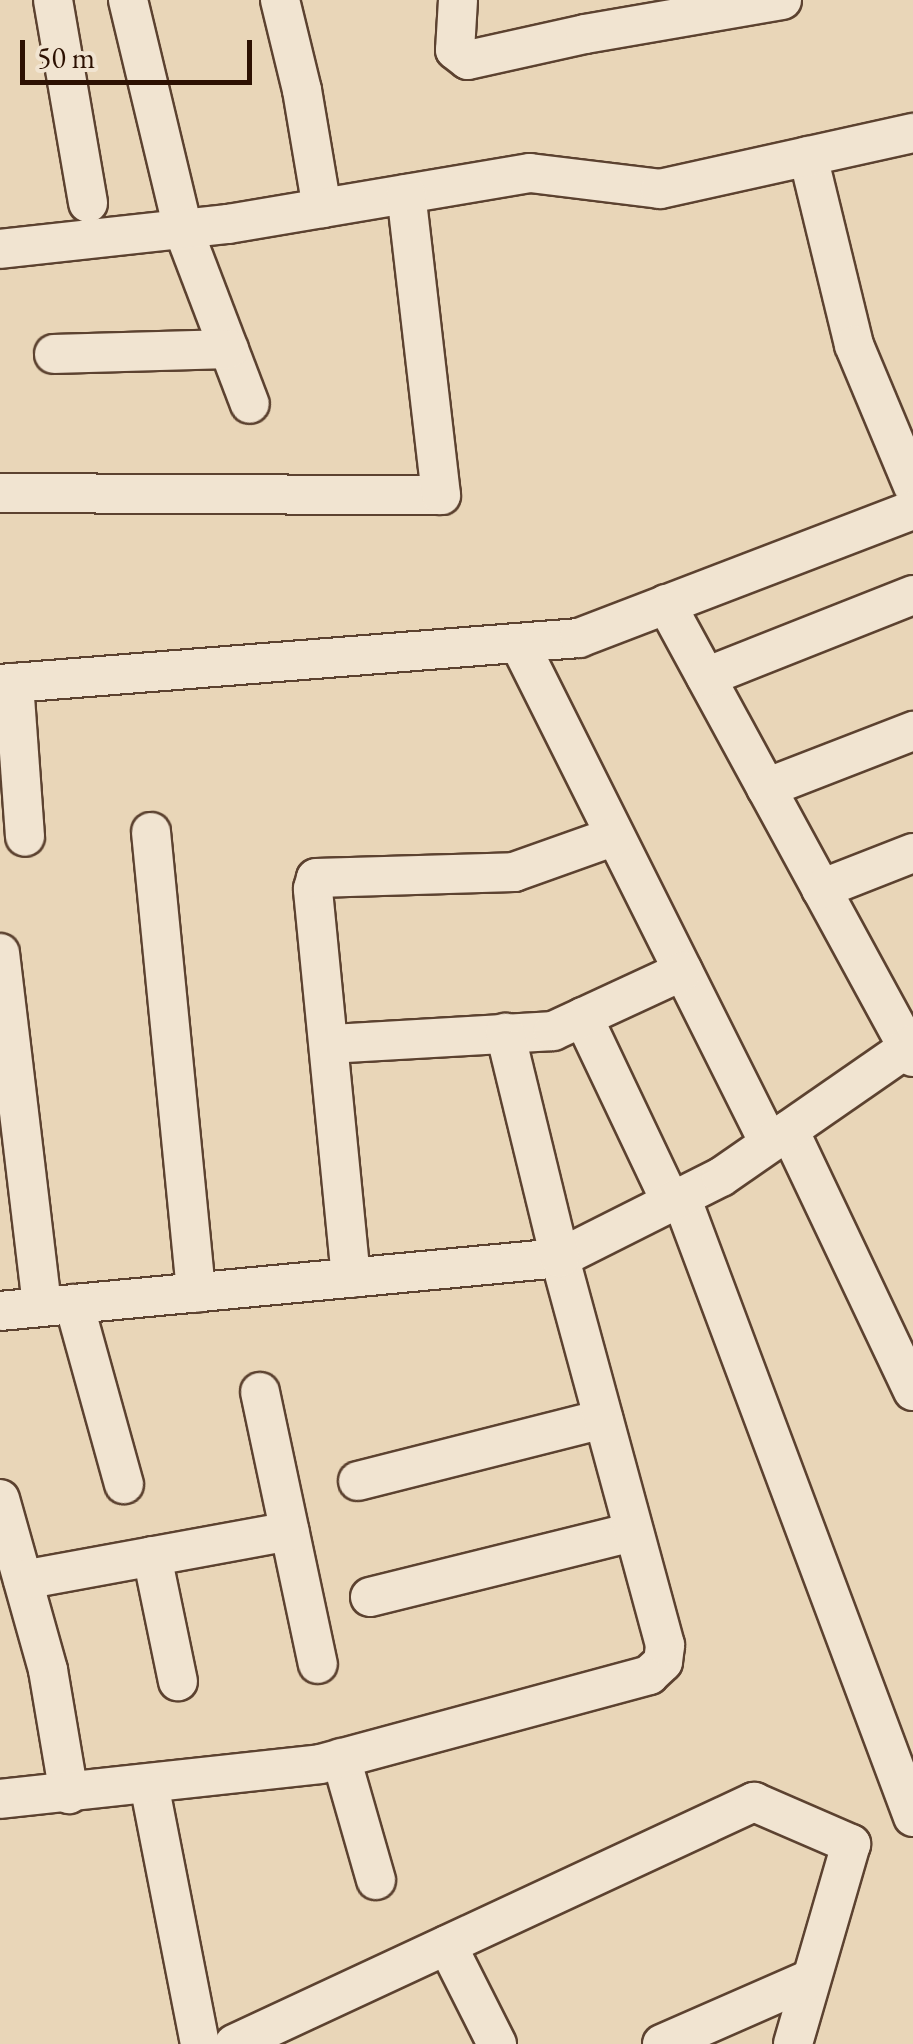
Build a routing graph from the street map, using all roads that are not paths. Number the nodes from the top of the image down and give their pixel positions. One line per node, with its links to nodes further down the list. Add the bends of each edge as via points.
1 (53, 0): 11 (street)
2 (128, 0): 13 (street)
3 (280, 0): 12 (street)
4 (458, 0): 7 (street, via 455,50 468,60)
5 (782, 0): 6 (street)
6 (700, 7): 7 (street)
7 (581, 17)
8 (913, 134): 9 (street)
9 (808, 156): 10 (street, via 660,189 530,173); 18 (street, via 854,346)
10 (406, 194): 12 (street); 19 (street, via 440,495)
11 (88, 203)
12 (322, 208): 13 (street)
13 (184, 229): 14 (street); 15 (street)
14 (0, 249)
15 (229, 349): 16 (street); 17 (street)
16 (54, 354)
17 (250, 404)
18 (913, 486)
19 (0, 493)
20 (913, 510): 22 (street)
21 (913, 595): 24 (street)
22 (666, 604): 23 (street, via 579,638); 24 (street)
23 (519, 643): 25 (street); 29 (street)
24 (706, 677): 27 (street)
25 (7, 684): 30 (street)
26 (913, 731): 27 (street)
27 (766, 788): 32 (street)
28 (151, 832): 43 (street)
29 (615, 836): 34 (street); 37 (street, via 514,872 316,878)
30 (24, 838)
31 (913, 853): 32 (street)
32 (821, 889): 38 (street)
33 (0, 953): 44 (street)
34 (683, 971): 35 (street); 39 (street)
35 (583, 1017): 36 (street, via 553,1030); 40 (street)
36 (505, 1033): 37 (street); 41 (street)
37 (330, 1044): 42 (street)
38 (911, 1050): 39 (street)
39 (779, 1136): 40 (street); 46 (street)
40 (676, 1200): 41 (street); 63 (street)
41 (560, 1258): 42 (street); 48 (street)
42 (351, 1278): 43 (street)
43 (196, 1293): 44 (street)
44 (58, 1306): 45 (street); 50 (street)
45 (0, 1311)
46 (913, 1391)
47 (260, 1392): 52 (street)
48 (603, 1419): 49 (street); 53 (street)
49 (358, 1481)
50 (124, 1484)
51 (0, 1499): 55 (street)
52 (290, 1531): 54 (street); 57 (street)
53 (633, 1532): 56 (street); 59 (street, via 665,1645 663,1662 649,1675)
54 (152, 1556): 55 (street); 58 (street)
55 (23, 1580): 61 (street, via 48,1670)
56 (370, 1596)
57 (318, 1664)
58 (178, 1681)
59 (341, 1758): 60 (street); 64 (street)
60 (149, 1784): 61 (street); 67 (street)
61 (69, 1794): 62 (street)
62 (0, 1798)
63 (913, 1817)
64 (376, 1880)
65 (447, 1945): 66 (street, via 754,1802 851,1844); 68 (street); 69 (street)
66 (808, 1980): 70 (street); 71 (street)
67 (200, 2044)
68 (234, 2044)
69 (496, 2044)
70 (662, 2044)
71 (793, 2044)

